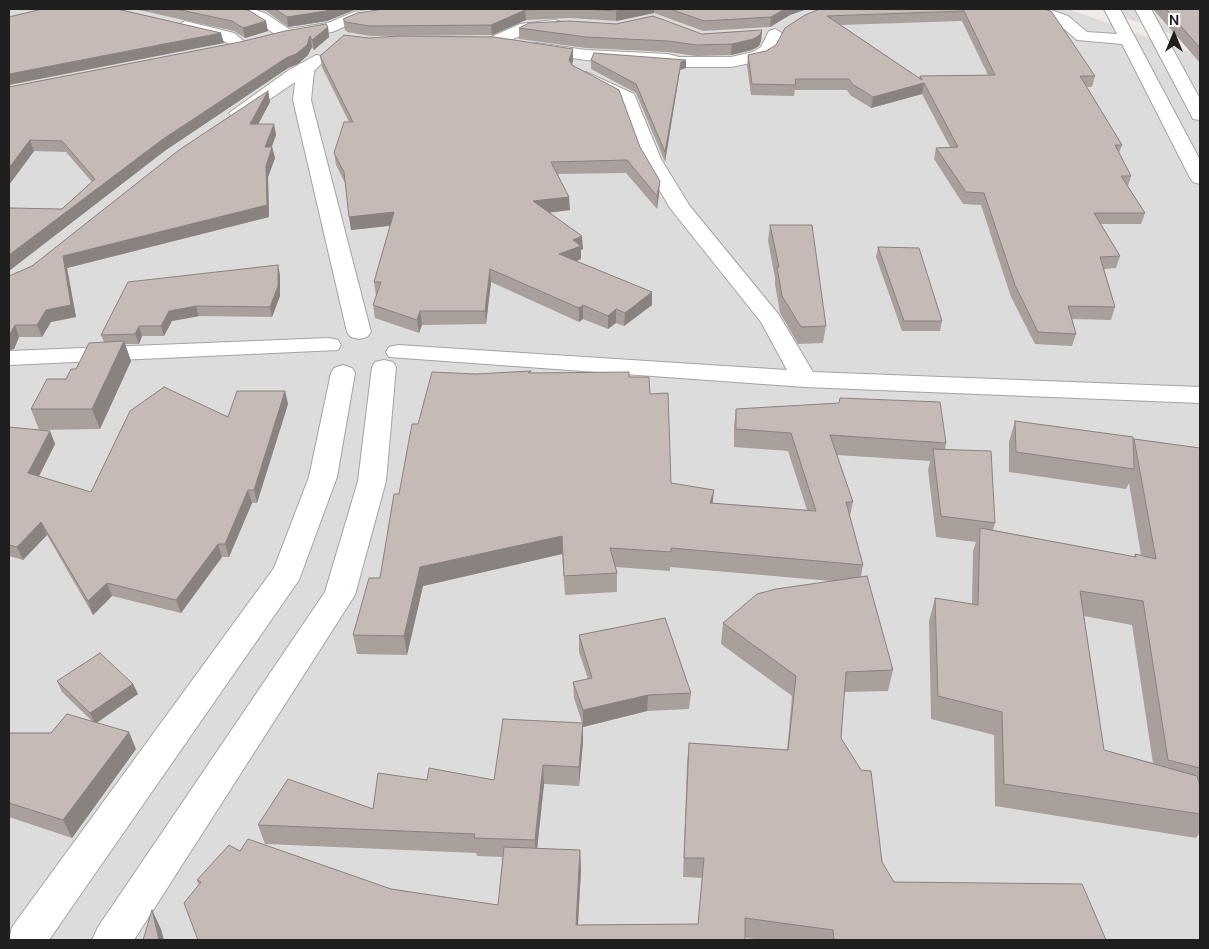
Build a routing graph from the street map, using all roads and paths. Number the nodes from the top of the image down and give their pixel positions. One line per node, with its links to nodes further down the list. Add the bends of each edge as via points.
1 (239, 9): 11 (street, via 259,16)
2 (402, 9): 6 (street)
3 (1033, 9): 14 (street, via 1062,19 1083,37)
4 (1112, 9): 14 (street)
5 (1143, 9): 21 (street)
6 (351, 13): 10 (street)
7 (168, 22): 17 (street, via 228,36)
8 (570, 25): 16 (street, via 526,27)
9 (790, 25): 12 (street)
10 (332, 27): 11 (street); 20 (street, via 341,38)
11 (285, 34): 17 (street)
12 (775, 34): 13 (street); 19 (street, via 772,44 759,56 731,62 696,63)
13 (756, 35)
14 (1128, 39): 23 (street)
15 (477, 42): 16 (street)
16 (494, 42): 19 (street)
17 (242, 46): 18 (street)
18 (222, 50)
19 (586, 55): 29 (street, via 580,72 628,98 651,159 680,208 771,320)
20 (305, 70): 22 (street); 24 (street, via 302,100)
21 (1200, 114)
22 (221, 124)
23 (1200, 178)
24 (359, 332): 25 (street, via 338,338); 27 (street, via 379,332 389,337 396,343)
25 (329, 345): 26 (street); 28 (street, via 324,353 325,361)
26 (9, 358)
27 (391, 359): 28 (street, via 356,374); 29 (street); 32 (street, via 372,481 340,596)
28 (343, 373): 31 (street, via 323,477 288,572)
29 (805, 379): 30 (street)
30 (1200, 395)
31 (26, 940)
32 (112, 940)

